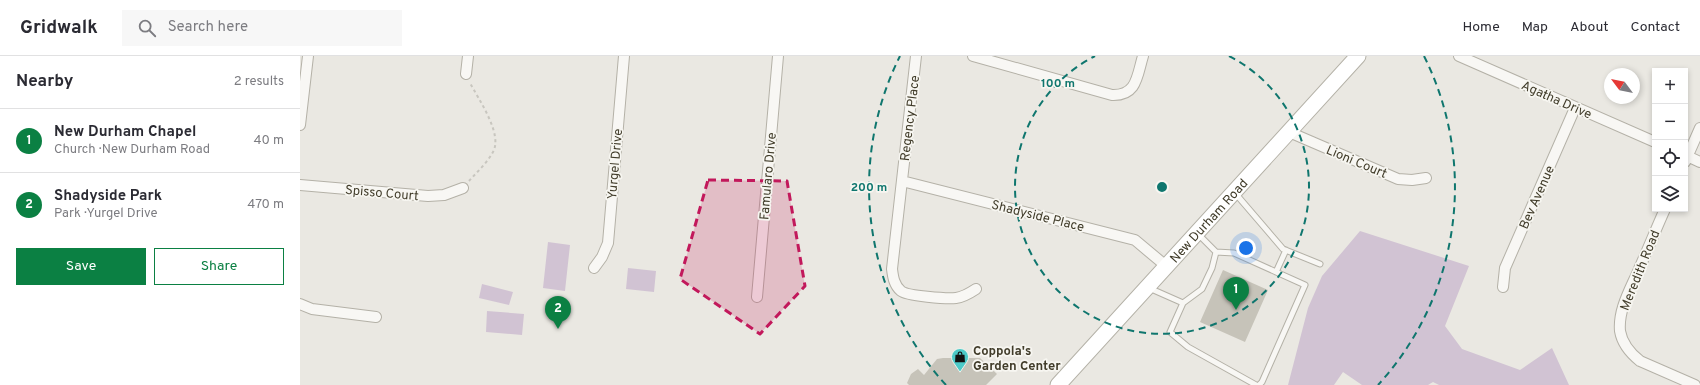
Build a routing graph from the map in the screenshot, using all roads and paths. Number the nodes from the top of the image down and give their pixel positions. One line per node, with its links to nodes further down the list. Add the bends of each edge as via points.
1 (308, 56): 12 (street)
2 (468, 56): 10 (street)
3 (624, 56): 30 (street, Yurgel Drive, via 608,243)
4 (778, 56): 35 (street, Famularo Drive)
5 (916, 56): 20 (street, Regency Place)
6 (973, 56): 7 (street, via 1112,95 1126,94 1132,88)
7 (1142, 56)
8 (1358, 56): 14 (main road, New Durham Road)
9 (1459, 56): 11 (street, Agatha Drive)
10 (466, 74): 22 (path, via 494,129 496,144 488,159)
11 (1575, 108): 15 (street, Agatha Drive); 33 (street, Bev Avenue, via 1505,268)
12 (300, 125)
13 (1700, 128): 16 (street)
14 (1289, 132): 19 (street, Lioni Court, via 1398,179); 23 (main road, New Durham Road)
15 (1652, 141)
16 (1688, 154)
17 (1688, 159): 18 (street)
18 (1700, 162)
19 (1426, 178)
20 (902, 181): 29 (street, Shadyside Place, via 1135,240); 34 (street, Regency Place, via 892,269 897,287 909,295 956,298)
21 (300, 185): 22 (street, Spisso Court, via 428,196 444,195)
22 (463, 188)
23 (1234, 192): 25 (main road, New Durham Road); 26 (lane)
24 (1664, 212): 42 (street, Meredith Road, via 1622,308 1620,331 1627,348 1640,361)
25 (1196, 232): 27 (lane); 29 (main road, New Durham Road)
26 (1286, 250): 28 (lane); 31 (lane)
27 (1216, 252): 31 (lane, via 1234,253); 36 (lane, via 1202,289)
28 (1320, 264)
29 (1166, 266): 32 (main road, New Durham Road)
30 (594, 268)
31 (1276, 272): 41 (lane, via 1305,284)
32 (1147, 287): 36 (lane); 39 (main road, New Durham Road)
33 (1503, 287)
34 (976, 289)
35 (757, 297)
36 (1183, 303): 40 (lane, via 1170,332 1188,347)
37 (300, 304): 38 (street, via 312,309)
38 (376, 317)
39 (1058, 385)
40 (1256, 385)
41 (1259, 385)
42 (1696, 385)

